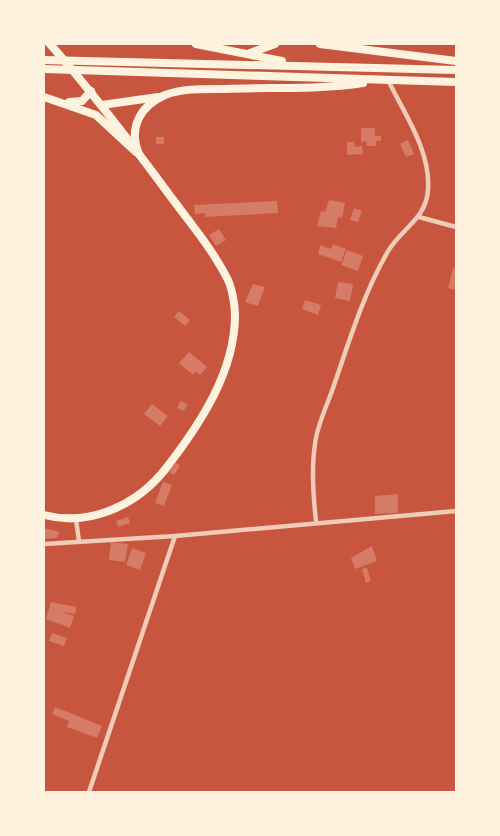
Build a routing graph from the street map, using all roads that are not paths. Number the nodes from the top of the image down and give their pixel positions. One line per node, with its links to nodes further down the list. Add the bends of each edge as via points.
1 (50, 44): 13 (main road)
2 (196, 44): 5 (highway)
3 (275, 44): 5 (highway)
4 (320, 44): 7 (highway)
5 (249, 54): 8 (highway)
6 (44, 60): 8 (highway)
7 (456, 61)
8 (294, 64): 10 (highway)
9 (44, 69): 11 (highway)
10 (456, 70)
11 (385, 80): 12 (highway); 14 (highway); 19 (street, via 421,146 427,200)
12 (456, 82)
13 (91, 90): 16 (highway, via 82,101); 17 (main road)
14 (166, 95): 17 (highway); 18 (highway, via 139,116 134,131)
15 (44, 97): 16 (highway)
16 (60, 101): 18 (highway, via 96,115)
17 (102, 105): 18 (main road)
18 (142, 158): 23 (main road, via 229,282 235,314 232,343 197,428 164,471 135,497 108,512)
19 (419, 217): 20 (street); 24 (street, via 389,248 373,278 321,422 315,442 312,484)
20 (456, 226)
21 (456, 511): 24 (street)
22 (44, 515): 23 (main road)
23 (76, 519): 26 (street)
24 (316, 521): 25 (street)
25 (175, 536): 26 (street); 28 (street)
26 (79, 541): 27 (street)
27 (44, 544)
28 (88, 792)

